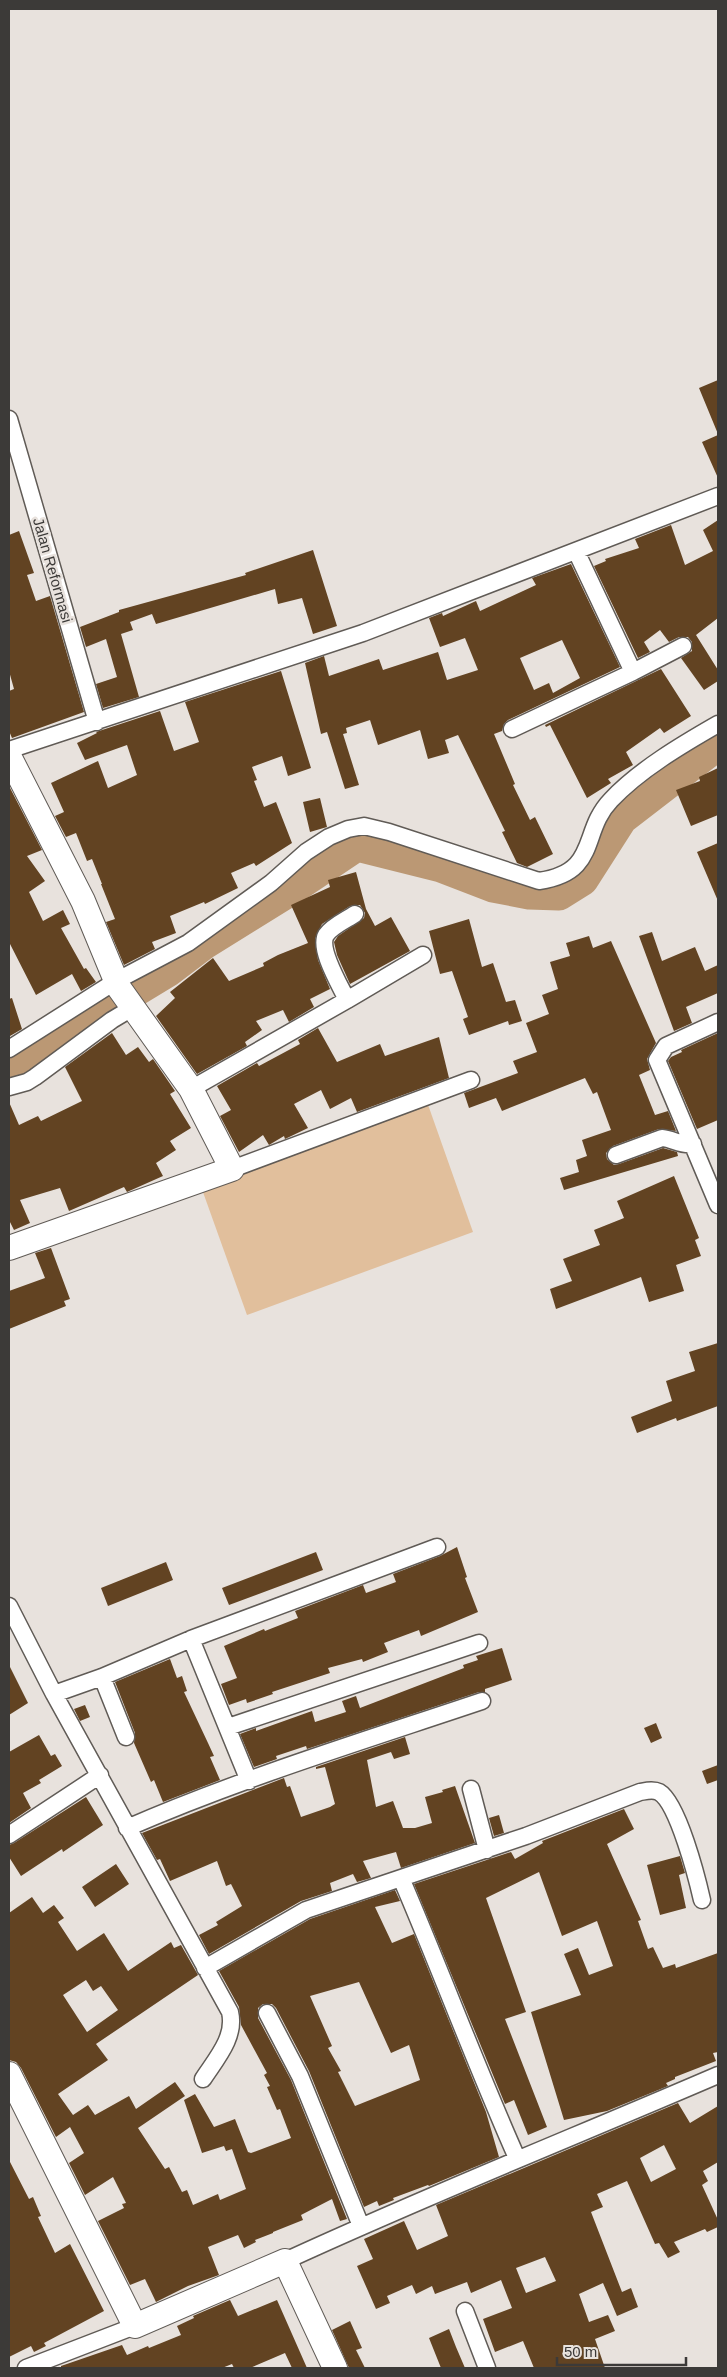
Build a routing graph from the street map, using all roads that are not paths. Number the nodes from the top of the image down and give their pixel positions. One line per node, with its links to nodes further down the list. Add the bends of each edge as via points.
1 (9, 418): 6 (street, Jalan Reformasi)
2 (718, 496): 3 (street)
3 (576, 551): 5 (street); 6 (street, via 363,633)
4 (683, 646): 5 (street)
5 (633, 672): 8 (street)
6 (96, 722): 9 (street)
7 (718, 724): 13 (street, via 664,759 610,801 584,855 567,873 554,879 539,881 389,832 364,826 348,829 306,852)
8 (512, 729)
9 (9, 750)
10 (9, 756): 13 (street, via 83,901)
11 (355, 914): 14 (street, via 331,929 324,944)
12 (423, 955): 14 (street)
13 (124, 995): 16 (street); 18 (street, via 112,1020 35,1077); 19 (street)
14 (347, 1000): 19 (street)
15 (718, 1022): 20 (street, via 666,1046 658,1060)
16 (9, 1049)
17 (471, 1080): 22 (street)
18 (9, 1087)
19 (191, 1089): 22 (street)
20 (694, 1144): 21 (street, via 680,1145 662,1138); 23 (street)
21 (616, 1155)
22 (232, 1169): 24 (street)
23 (718, 1205)
24 (9, 1248)
25 (437, 1547): 27 (street)
26 (9, 1606): 30 (street)
27 (191, 1639): 29 (street); 32 (street)
28 (479, 1643): 32 (street)
29 (102, 1677): 30 (street); 33 (street)
30 (54, 1694): 34 (street)
31 (482, 1701): 35 (street)
32 (228, 1727): 35 (street)
33 (126, 1737)
34 (100, 1776): 37 (street); 38 (street)
35 (249, 1781): 37 (street)
36 (470, 1789): 39 (street)
37 (127, 1828): 42 (street)
38 (9, 1835)
39 (487, 1850): 40 (street); 41 (street, via 640,1792 658,1791 669,1803 687,1846)
40 (401, 1878): 42 (street, via 306,1910); 47 (street)
41 (702, 1900)
42 (205, 1968): 46 (street, via 230,2012 232,2024 225,2044)
43 (267, 2013): 48 (street, via 300,2076)
44 (9, 2074): 51 (street)
45 (718, 2075): 47 (street)
46 (203, 2079)
47 (517, 2158): 48 (street)
48 (361, 2226): 49 (street)
49 (285, 2262): 51 (street); 53 (street)
50 (465, 2311): 54 (street)
51 (135, 2326): 52 (street)
52 (26, 2368)
53 (335, 2368)
54 (487, 2368)

